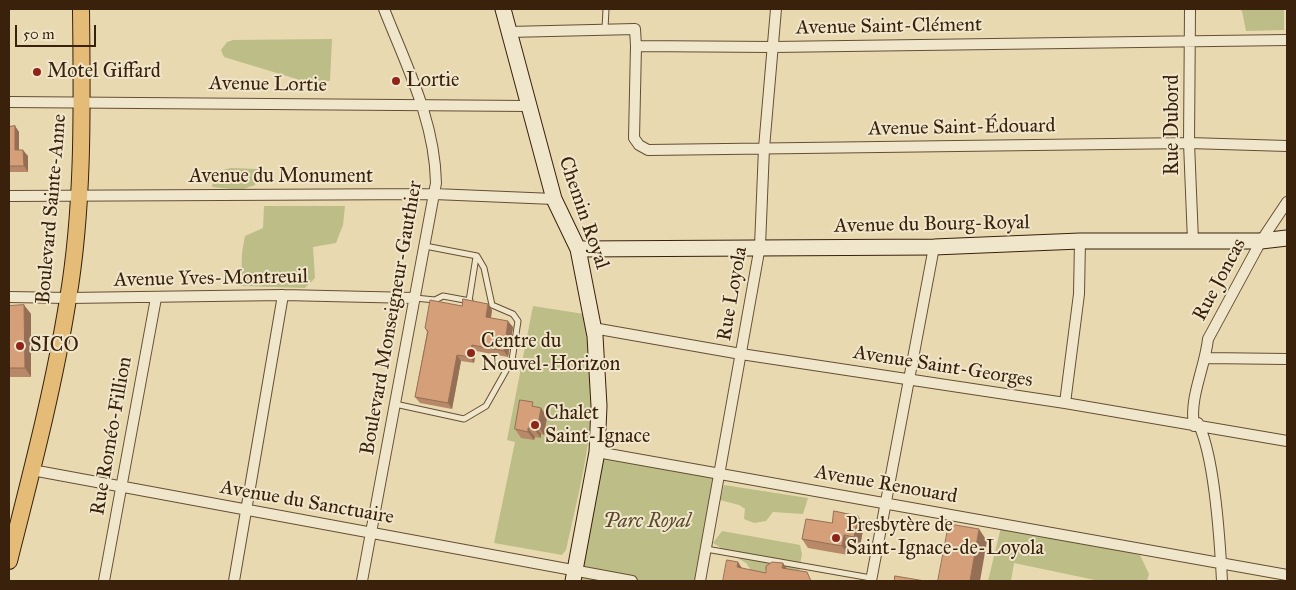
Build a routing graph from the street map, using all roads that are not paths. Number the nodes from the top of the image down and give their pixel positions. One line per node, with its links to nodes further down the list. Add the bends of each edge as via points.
1 (81, 9): 13 (main road, Boulevard Sainte-Anne)
2 (384, 9): 15 (street, Boulevard Monseigneur-Gauthier)
3 (503, 9): 8 (street, Chemin Royal)
4 (606, 9): 7 (lane)
5 (776, 9): 12 (street, Rue Loyola)
6 (1190, 9): 9 (street, Rue Dubord)
7 (605, 30): 8 (street); 11 (street, via 634,29)
8 (508, 32): 16 (street, Chemin Royal)
9 (1190, 40): 10 (street, Avenue Saint-Clément); 12 (street, Avenue Saint-Clément); 17 (street, Rue Dubord)
10 (1287, 40)
11 (636, 46): 12 (street, Avenue Saint-Clément); 19 (street, Avenue Saint-Édouard, via 634,138 639,145 648,150)
12 (773, 47): 19 (street, Rue Loyola)
13 (82, 101): 14 (street, Avenue Lortie); 15 (street, Avenue Lortie); 21 (main road, Boulevard Sainte-Anne)
14 (9, 102)
15 (421, 104): 16 (street, Avenue Lortie); 20 (street, Boulevard Monseigneur-Gauthier, via 436,155)
16 (528, 106): 23 (street, Chemin Royal)
17 (1189, 142): 18 (street, Avenue Saint-Édouard); 19 (street, Avenue Saint-Édouard); 26 (street, Rue Dubord)
18 (1287, 146)
19 (764, 148): 30 (street, Rue Loyola)
20 (434, 194): 21 (street, Avenue du Monument); 23 (street, Avenue du Monument); 29 (street, Boulevard Monseigneur-Gauthier)
21 (79, 195): 22 (street, Avenue du Monument); 36 (main road, Boulevard Sainte-Anne)
22 (9, 196)
23 (554, 198): 32 (street, Chemin Royal)
24 (1287, 202): 27 (street, Rue Joncas)
25 (1287, 238): 27 (street, Avenue du Bourg-Royal)
26 (1192, 241): 27 (street, Avenue du Bourg-Royal); 28 (street, Avenue du Bourg-Royal)
27 (1261, 241): 45 (street, Rue Joncas, via 1208,339)
28 (1080, 242): 31 (street, Avenue du Bourg-Royal); 48 (street, via 1079,294)
29 (425, 246): 33 (lane); 38 (street, Boulevard Monseigneur-Gauthier)
30 (760, 246): 31 (street, Avenue du Bourg-Royal); 32 (street, Avenue du Bourg-Royal); 44 (street, Rue Loyola)
31 (934, 247): 47 (street)
32 (578, 249): 43 (street, Chemin Royal)
33 (477, 256): 39 (lane); 42 (lane, via 484,268)
34 (283, 295): 37 (street, Avenue Yves-Montreuil); 38 (street, Avenue Yves-Montreuil); 57 (street)
35 (9, 297): 36 (street, Avenue Yves-Montreuil)
36 (68, 298): 37 (street, Avenue Yves-Montreuil); 53 (main road, Boulevard Sainte-Anne)
37 (156, 298): 55 (street, Rue Roméo-Fillion)
38 (414, 298): 39 (lane, via 435,300 443,296); 49 (street, Boulevard Monseigneur-Gauthier)
39 (469, 300): 40 (lane)
40 (477, 302)
41 (484, 303): 42 (lane)
42 (492, 305): 49 (lane, via 513,314 518,321 512,360 486,406 464,419)
43 (594, 328): 44 (street, Avenue Saint-Georges); 52 (street, Chemin Royal, via 599,406)
44 (741, 354): 47 (street, Avenue Saint-Georges); 54 (street, Rue Loyola)
45 (1206, 358): 46 (street); 50 (street, Rue Joncas, via 1192,411)
46 (1287, 359)
47 (909, 379): 48 (street, Avenue Saint-Georges); 56 (street)
48 (1065, 403): 50 (street, Avenue Saint-Georges)
49 (395, 404): 58 (street, Boulevard Monseigneur-Gauthier)
50 (1197, 426): 51 (street, Avenue Saint-Georges); 62 (street, Rue Joncas, via 1209,464)
51 (1287, 441)
52 (597, 452): 54 (street, Avenue Renouard); 63 (street, Chemin Royal)
53 (32, 470): 55 (street, Avenue du Sanctuaire); 59 (main road, Boulevard Sainte-Anne); 61 (main road, Boulevard Sainte-Anne)
54 (719, 473): 56 (street, Avenue Renouard); 60 (street, Rue Loyola)
55 (121, 488): 57 (street, Avenue du Sanctuaire); 66 (street, Rue Roméo-Fillion)
56 (886, 502): 62 (street, Avenue Renouard); 65 (street)
57 (246, 510): 58 (street, Avenue du Sanctuaire); 67 (street)
58 (371, 532): 63 (street, Avenue du Sanctuaire); 68 (street, Boulevard Monseigneur-Gauthier)
59 (9, 535)
60 (706, 549): 65 (lane); 70 (street, Rue Loyola)
61 (9, 560)
62 (1221, 562): 64 (street, Avenue Renouard); 71 (street, Rue Joncas)
63 (574, 575): 69 (street, Avenue du Sanctuaire)
64 (1287, 575)
65 (871, 580)
66 (104, 581)
67 (234, 581)
68 (362, 581)
69 (632, 581)
70 (700, 581)
71 (1222, 581)

